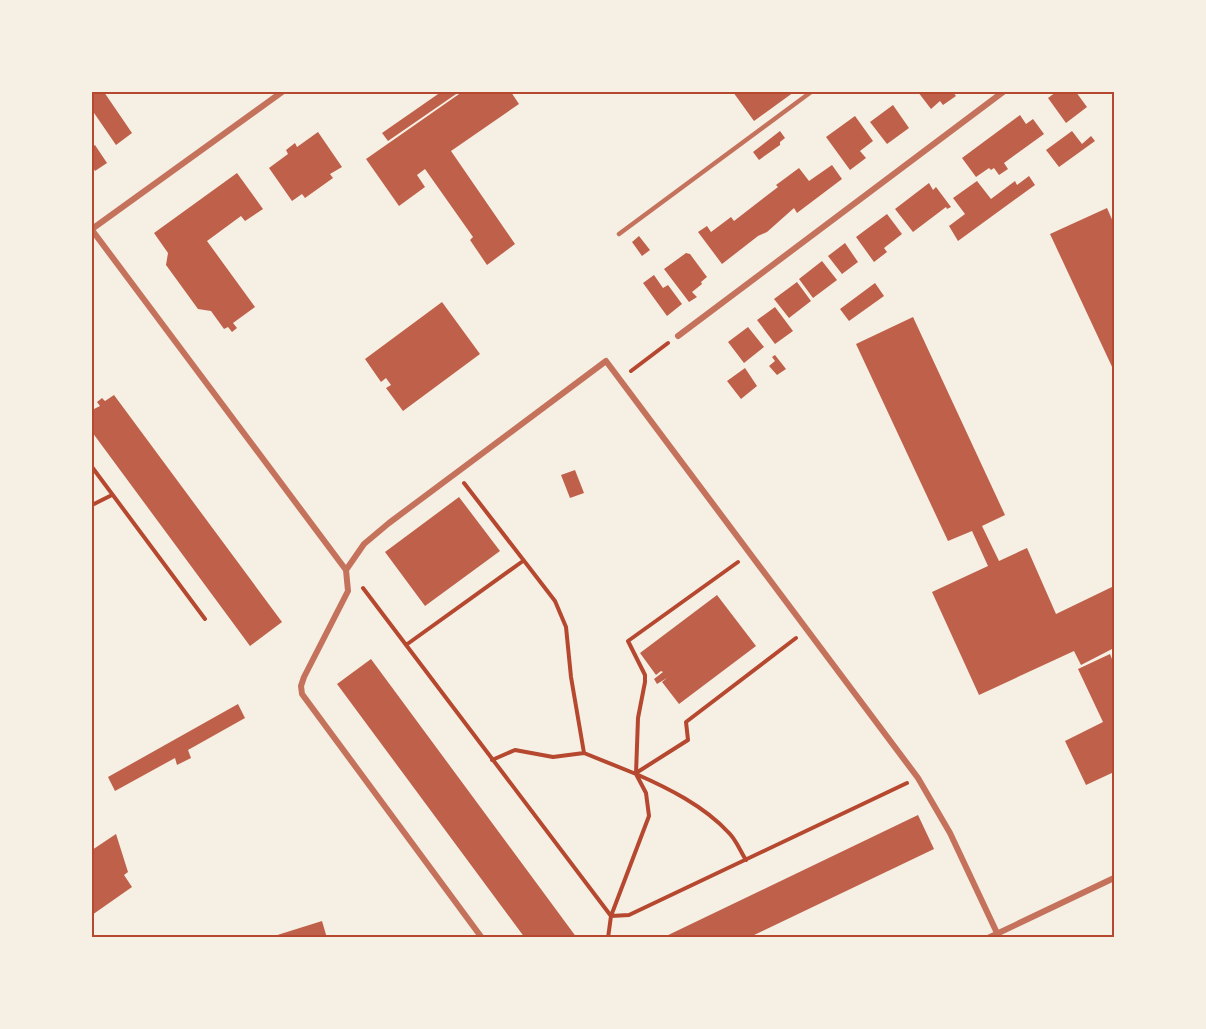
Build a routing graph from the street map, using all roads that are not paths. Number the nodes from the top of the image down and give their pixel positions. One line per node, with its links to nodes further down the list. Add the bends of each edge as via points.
1 (282, 92): 4 (street)
2 (811, 92): 5 (lane)
3 (1003, 92): 6 (street)
4 (92, 230): 7 (street)
5 (619, 234)
6 (678, 336)
7 (346, 570): 9 (street, via 364,544 389,523 606,361 918,778 950,833); 10 (street, via 348,591 301,686 302,694)
8 (1114, 878): 9 (street)
9 (997, 933): 11 (street)
10 (483, 938)
11 (988, 938)

